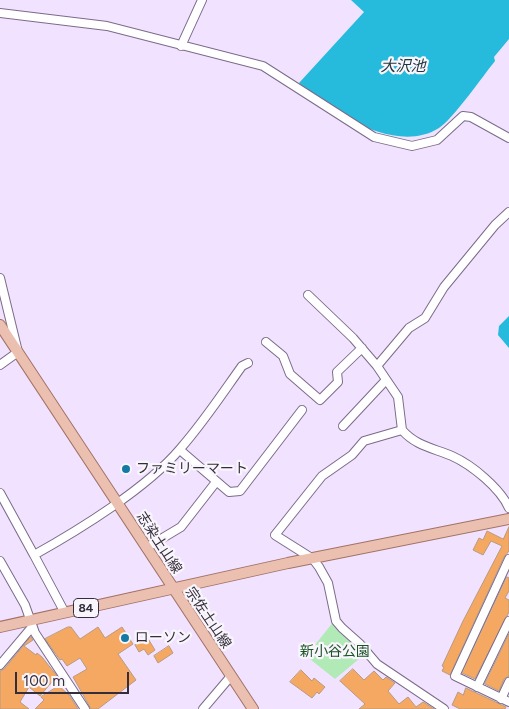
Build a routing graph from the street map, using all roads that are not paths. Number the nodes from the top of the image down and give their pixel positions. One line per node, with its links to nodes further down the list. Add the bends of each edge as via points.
1 (202, 0): 3 (street)
2 (0, 13): 3 (street, via 107,26)
3 (181, 46): 4 (street, via 263,66 374,137 412,146 437,140 463,116 471,117)
4 (509, 138)
5 (509, 212): 14 (street, via 444,287 425,318 409,328)
6 (0, 278): 11 (street)
7 (308, 295): 10 (street)
8 (1, 330): 11 (main road, 志染土山線)
9 (266, 342): 10 (street, via 284,356 290,374 320,400 338,382 337,372)
10 (362, 348): 14 (street)
11 (18, 352): 13 (street); 22 (main road, 志染土山線)
12 (248, 363): 19 (street, via 242,366)
13 (0, 365)
14 (377, 366): 15 (street)
15 (386, 380): 17 (street); 18 (street, via 398,397)
16 (302, 410): 20 (street, via 240,491 229,492)
17 (343, 426)
18 (402, 430): 23 (street, via 410,439 454,457 491,483); 27 (street, via 364,441 352,455 322,476 275,535)
19 (180, 450): 20 (street); 22 (street)
20 (216, 482): 25 (street, via 181,527)
21 (0, 493): 26 (street)
22 (116, 503): 25 (main road, 志染土山線); 26 (street)
23 (509, 508)
24 (509, 519): 27 (main road, 志染土山線)
25 (146, 548): 31 (main road, 志染土山線)
26 (34, 555): 32 (street)
27 (313, 559): 31 (main road, 志染土山線); 42 (street, via 328,583 336,621 377,664)
28 (0, 560): 30 (street)
29 (509, 560): 39 (street, via 455,676)
30 (3, 571): 34 (street, via 25,605)
31 (173, 590): 32 (main road, 宗佐土山線 / 84); 37 (main road, 宗佐土山線)
32 (65, 613): 34 (main road, 宗佐土山線 / 84)
33 (509, 621): 39 (street)
34 (31, 624): 35 (main road, 宗佐土山線 / 84); 36 (street); 43 (street)
35 (0, 627)
36 (0, 665)
37 (230, 676): 44 (street); 45 (main road, 宗佐土山線)
38 (509, 682): 40 (street)
39 (477, 687): 40 (street)
40 (501, 698): 41 (street)
41 (509, 702)
42 (440, 708)
43 (85, 709)
44 (203, 709)
45 (253, 709)

